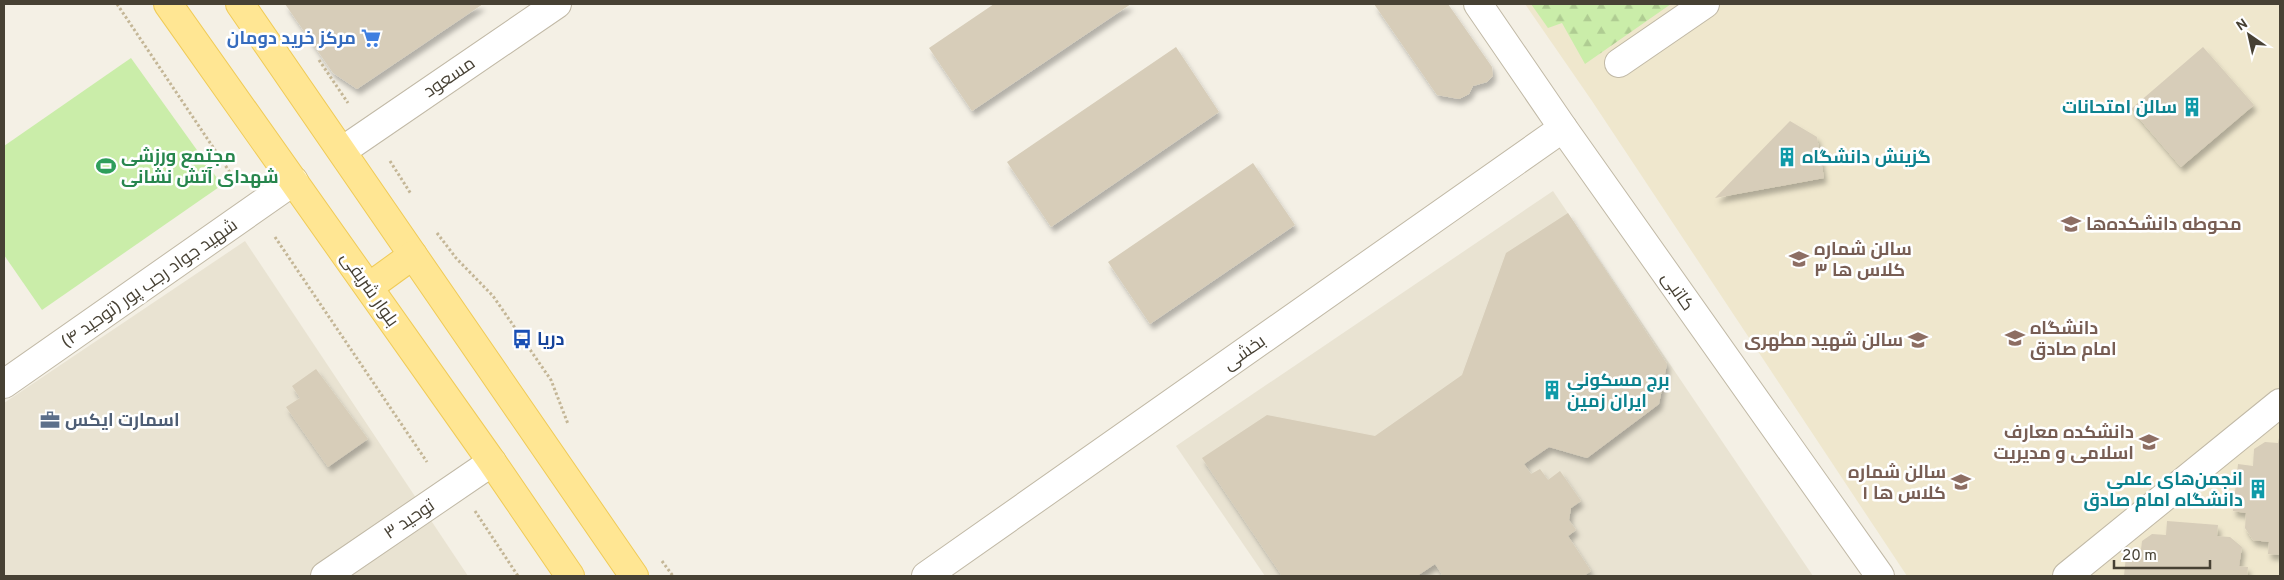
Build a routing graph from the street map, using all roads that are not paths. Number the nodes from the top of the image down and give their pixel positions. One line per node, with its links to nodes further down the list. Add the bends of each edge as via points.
1 (168, 4): 9 (main road, بلوار شریفی)
2 (240, 4): 8 (main road)
3 (557, 4): 8 (street, مسعود)
4 (1478, 4): 7 (street, کاتبی)
5 (1705, 4): 6 (street)
6 (1619, 64)
7 (1563, 128): 18 (street, بخشی); 19 (street, کاتبی)
8 (342, 151): 10 (main road)
9 (294, 181): 11 (main road, بلوار شریفی); 12 (street, شهید جواد رجب پور (توحید ۴))
10 (413, 255): 11 (main road); 17 (main road)
11 (369, 288): 14 (main road, بلوار شریفی)
12 (4, 384)
13 (2280, 404): 20 (street)
14 (492, 462): 15 (street, توحید ۳); 16 (main road, بلوار شریفی)
15 (325, 576)
16 (570, 576)
17 (634, 576)
18 (926, 576)
19 (1880, 576)
20 (2067, 576)

